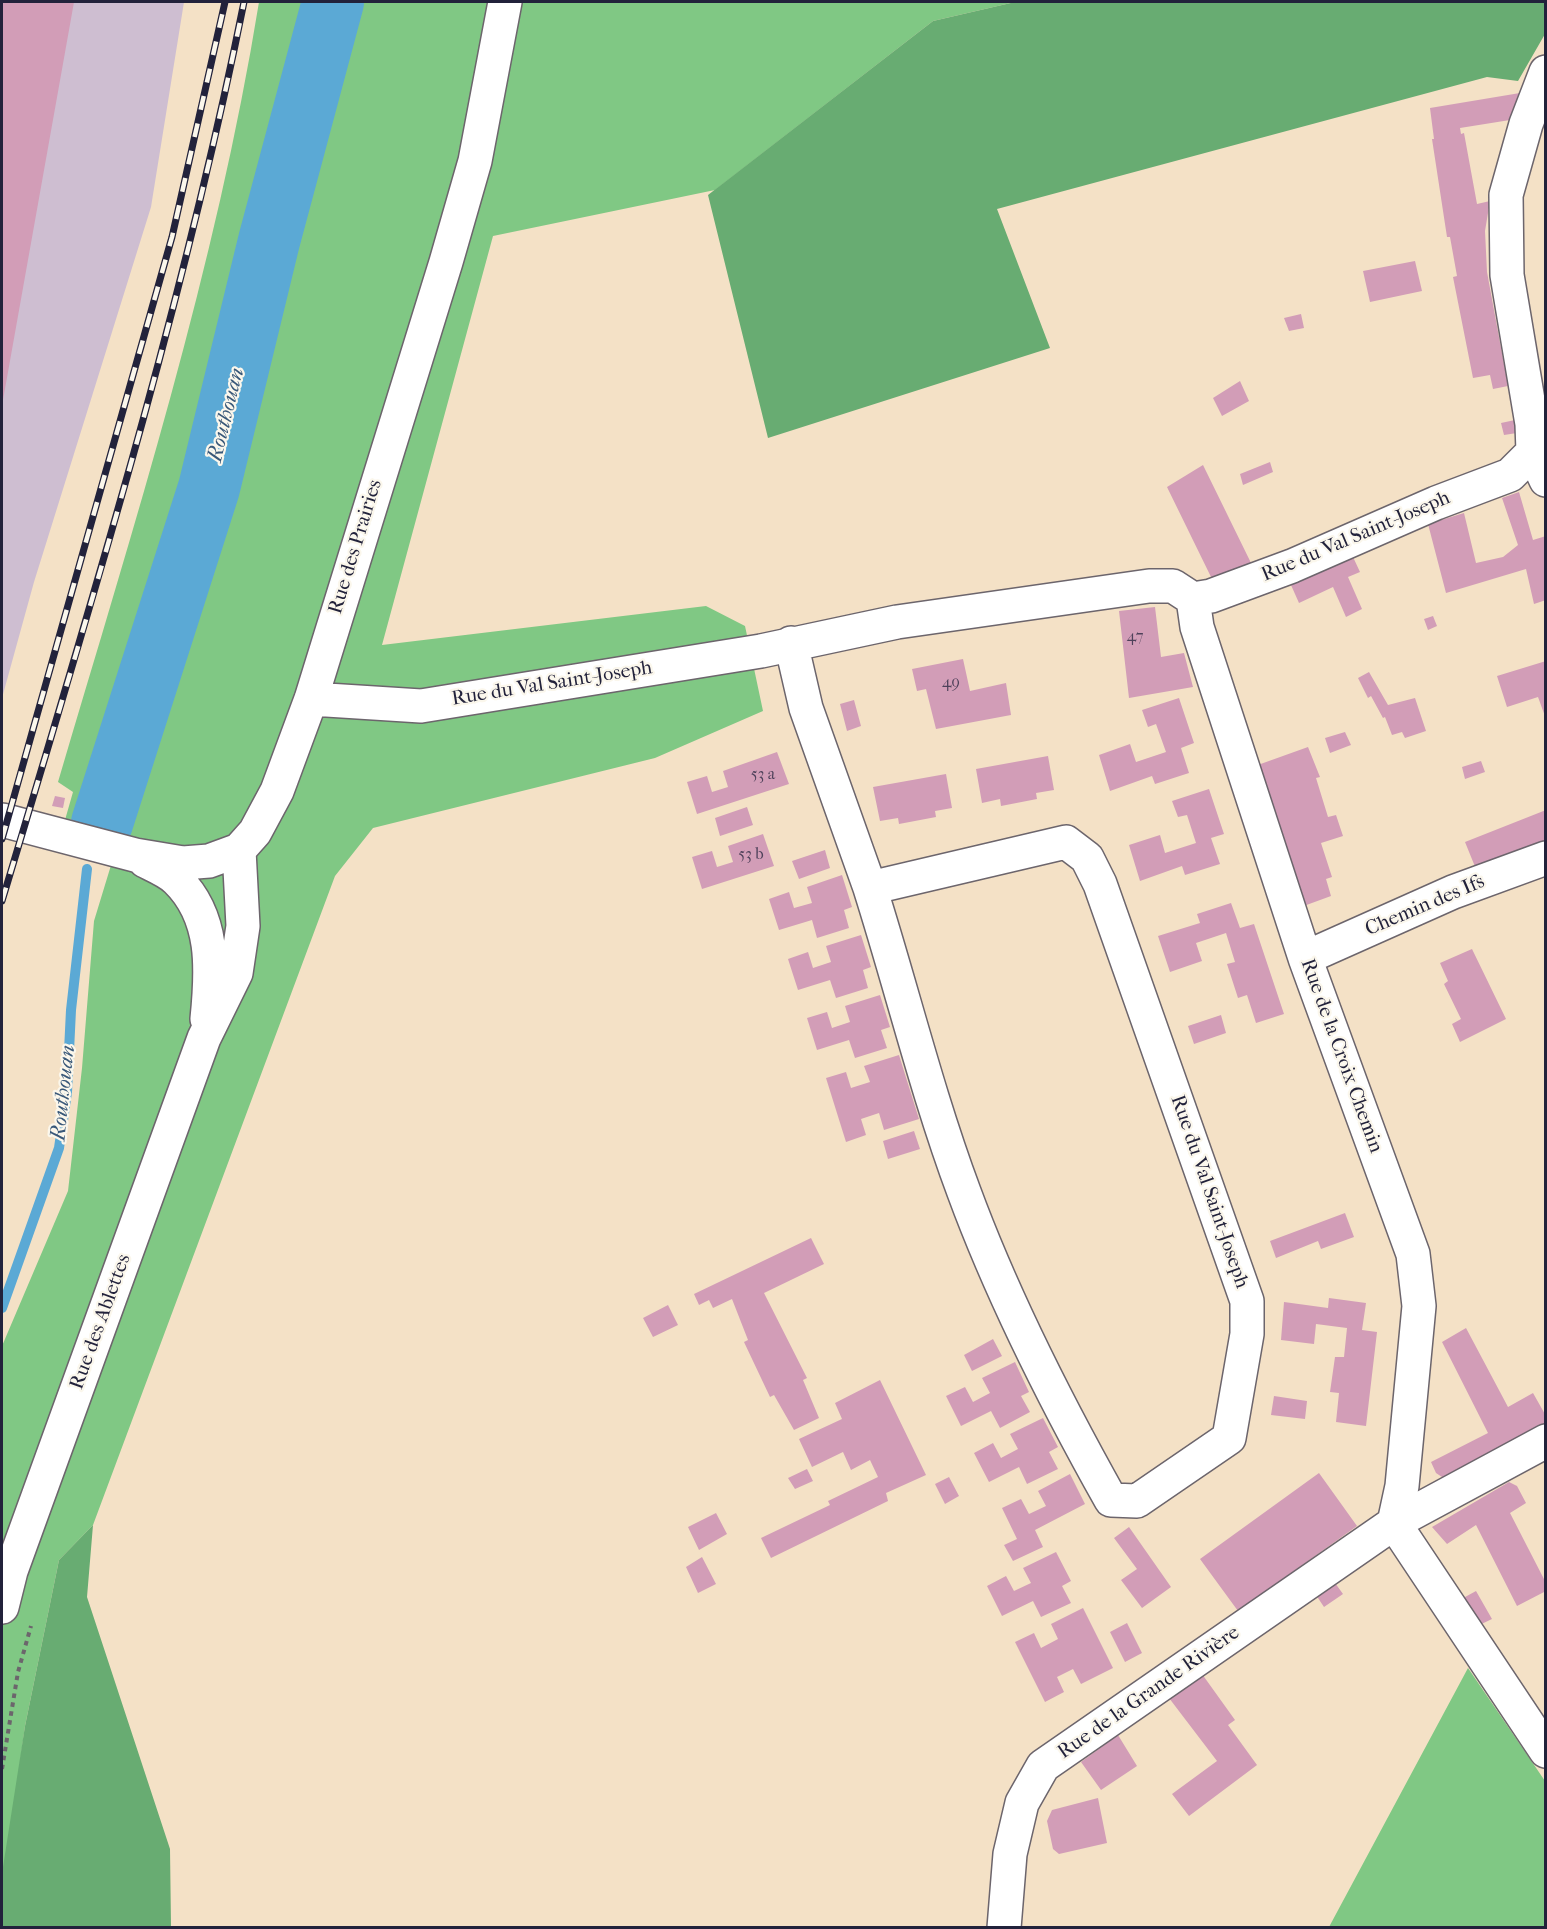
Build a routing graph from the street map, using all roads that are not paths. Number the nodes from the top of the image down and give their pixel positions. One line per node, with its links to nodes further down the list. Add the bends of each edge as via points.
1 (505, 2): 6 (street, Rue des Prairies, via 475,161)
2 (1545, 72): 3 (street, Rue du Val Saint-Joseph, via 1506,195 1507,275)
3 (1539, 466): 4 (street, Rue du Val Saint-Joseph, via 1436,502 1292,566)
4 (1193, 599): 5 (street, Rue du Val Saint-Joseph, via 1173,586 1149,586 897,622); 12 (street, Rue de la Croix Chemin, via 1197,627)
5 (791, 643): 6 (street, Rue du Val Saint-Joseph, via 421,706); 11 (street, Rue du Val Saint-Joseph, via 806,708)
6 (311, 699): 8 (street, Rue des Prairies, via 267,812)
7 (4, 820): 9 (street)
8 (239, 850): 9 (street, via 209,861 183,863); 13 (street, Rue des Ablettes, via 243,926 236,973)
9 (135, 855): 13 (street, Rue des Ablettes, via 176,878 196,903 207,931 210,986)
10 (1545, 858): 12 (street, Chemin des Ifs, via 1453,892)
11 (870, 888): 11 (street, Rue du Val Saint-Joseph, via 1066,842 1087,858 1100,884 1247,1301 1247,1334 1229,1438 1137,1501 1111,1500 996,1273 935,1107)
12 (1305, 958): 15 (street, Rue de la Croix Chemin, via 1413,1254 1419,1306 1402,1486)
13 (204, 1038): 16 (street, Rue des Ablettes, via 11,1571)
14 (1545, 1441): 15 (street, Rue de la Grande Rivière)
15 (1394, 1523): 17 (street); 18 (street, Rue de la Grande Rivière, via 1043,1767 1022,1803 1011,1854)
16 (2, 1607)
17 (1545, 1751)
18 (1004, 1928)

